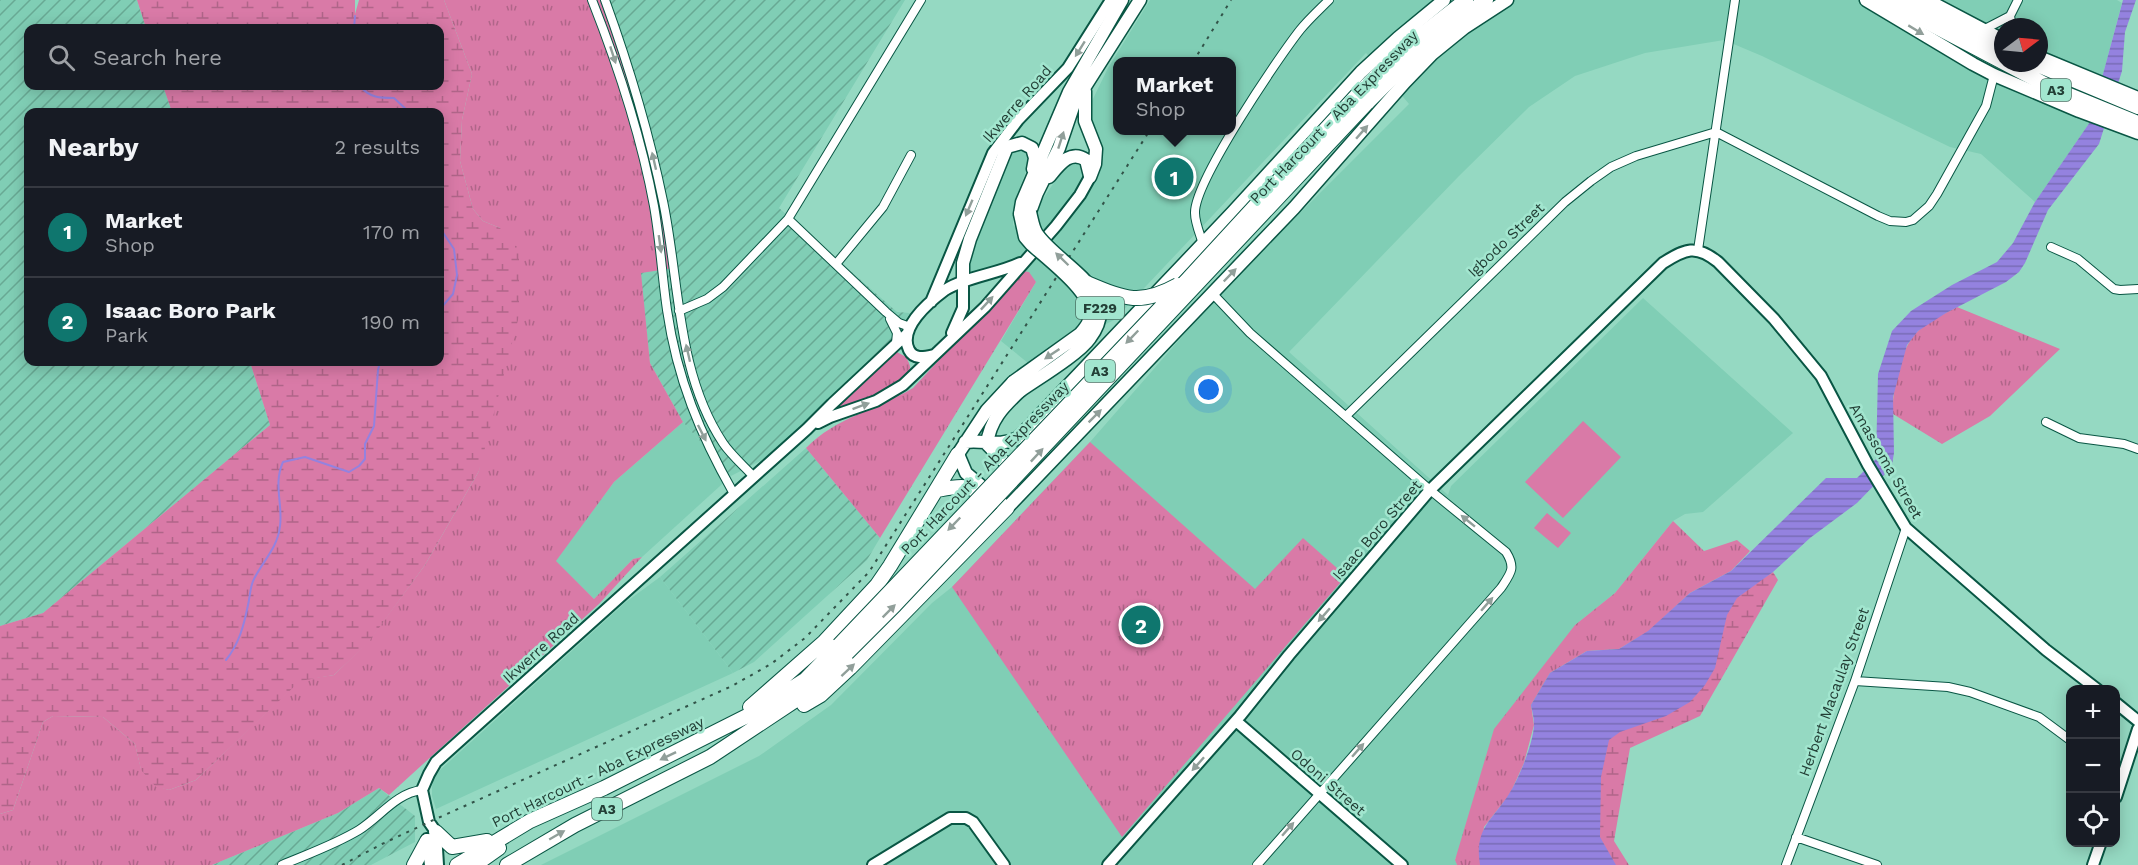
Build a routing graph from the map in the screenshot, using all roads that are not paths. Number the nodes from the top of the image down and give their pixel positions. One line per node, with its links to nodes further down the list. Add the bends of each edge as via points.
1 (592, 0): 67 (street, one-way to 67, via 636,130 653,204 667,312 681,378 698,426)
2 (605, 0): 50 (street, one-way to 2, via 661,192 646,127)
3 (921, 0): 37 (street)
4 (1111, 0): 49 (street, Ikwerre Road, one-way to 49, via 1068,68 1018,120 993,153)
5 (1122, 0): 35 (main road, via 1069,92)
6 (1140, 0): 25 (main road)
7 (1329, 0): 29 (street, via 1286,49)
8 (1444, 0): 38 (main road, via 1361,72)
9 (1466, 0): 26 (highway, Port Harcourt - Aba Expressway / A3, via 1404,48)
10 (1486, 0): 26 (highway, Port Harcourt - Aba Expressway / A3, via 1425,45)
11 (1507, 0): 48 (main road, one-way to 11, via 1432,54)
12 (1735, 0): 30 (street)
13 (1867, 0): 24 (main road, one-way to 24)
14 (1885, 0): 19 (highway, A3)
15 (1907, 0): 19 (highway, A3)
16 (1927, 0): 19 (main road)
17 (2018, 0): 18 (street)
18 (2010, 16): 19 (street)
19 (1980, 40): 20 (main road); 21 (highway, A3); 28 (highway, A3, via 2052,88)
20 (1994, 40)
21 (1994, 45)
22 (2048, 61): 27 (main road)
23 (2048, 68): 27 (highway, A3)
24 (1995, 75): 30 (street, via 1986,106 1937,194 1920,214 1906,222 1878,216); 31 (main road)
25 (1086, 84): 34 (main road, via 1083,112 1096,149); 35 (main road, one-way to 25, via 1059,148 1074,104)
26 (1363, 99): 44 (highway, Port Harcourt - Aba Expressway / A3, bridge); 71 (highway, Port Harcourt - Aba Expressway / A3, one-way to 26, bridge, via 912,588)
27 (2136, 100)
28 (2138, 123)
29 (1236, 128)
30 (1716, 132): 40 (street); 57 (street, Igbodo Street, via 1636,156 1591,181)
31 (2138, 133)
32 (1232, 135): 38 (street, via 1198,194 1195,212)
33 (911, 156): 42 (street, via 883,207)
34 (1090, 177): 35 (main road, via 1086,160 1074,155); 41 (street, Ikwerre Road, via 1056,226)
35 (1034, 187): 36 (main road); 45 (main road, via 1032,148 1022,143 1007,147 970,239)
36 (1025, 213): 46 (main road, F229, one-way to 36, bridge, via 1038,236); 56 (main road, F229, one-way to 56, bridge, via 1025,237 1082,292 1090,314 1088,325 1080,334)
37 (788, 219): 42 (street); 50 (street, via 723,287)
38 (1203, 244): 43 (main road)
39 (2051, 247): 47 (street, via 2078,259 2114,289)
40 (1698, 250): 66 (street, Isaac Boro Street, via 1685,251 1663,263); 70 (street, Amassoma Street, via 1718,262 1804,353 1821,376)
41 (1023, 262): 45 (street, Ikwerre Road); 53 (street, Ikwerre Road, one-way to 41, via 985,307)
42 (836, 264): 51 (street)
43 (1184, 264): 48 (main road); 60 (main road, via 1017,438)
44 (1187, 280): 46 (highway, bridge, via 1144,299 1112,294); 71 (highway, Port Harcourt - Aba Expressway / A3, one-way to 71, bridge)
45 (963, 281): 49 (street, Ikwerre Road); 53 (street, via 963,308)
46 (1087, 283): 56 (main road, F229, bridge, via 1100,307 1090,339)
47 (2138, 289)
48 (1212, 293): 57 (street, via 1250,333); 64 (main road, one-way to 48)
49 (931, 302): 52 (street, Ikwerre Road)
50 (679, 311): 63 (street, one-way to 50, via 724,444 700,399)
51 (886, 312): 52 (street); 54 (street, via 897,333)
52 (908, 331): 54 (street, Ikwerre Road); 55 (street, via 906,342 911,354)
53 (948, 341): 55 (street, Ikwerre Road)
54 (895, 346): 59 (street, Ikwerre Road)
55 (934, 355): 59 (street, Ikwerre Road, one-way to 55, via 891,394)
56 (1016, 387): 60 (main road, F229, via 992,423); 61 (main road, F229, via 987,410)
57 (1346, 416): 66 (street)
58 (2046, 422): 62 (street, via 2079,438)
59 (807, 429): 63 (street, Ikwerre Road)
60 (987, 444): 61 (main road, via 978,440); 64 (main road, via 1020,478)
61 (962, 448): 65 (highway); 68 (main road, via 966,473)
62 (2138, 449)
63 (754, 477): 67 (street, Ikwerre Road)
64 (1024, 488): 68 (main road)
65 (937, 490): 69 (highway, via 961,486 979,492); 78 (highway, via 877,585 825,642)
66 (1430, 490): 75 (street, Isaac Boro Street, one-way to 75); 86 (street, one-way to 66, via 1502,588 1511,573 1512,562 1506,552)
67 (734, 494): 85 (street, Ikwerre Road, via 436,762)
68 (1007, 508): 69 (highway)
69 (995, 522): 81 (highway, one-way to 69, via 821,695)
70 (1906, 528): 72 (street, Herbert Macaulay Street); 73 (street, Amassoma Street)
71 (843, 649): 78 (highway, Port Harcourt - Aba Expressway / A3, via 778,698); 81 (highway, Port Harcourt - Aba Expressway / A3, via 811,690)
72 (1855, 681): 79 (street, via 1970,692 2038,717); 90 (street, Herbert Macaulay Street)
73 (2092, 685)
74 (2120, 707): 76 (street)
75 (1236, 721): 86 (street, Odoni Street); 101 (street, Isaac Boro Street, one-way to 101)
76 (2138, 721)
77 (2138, 729): 80 (street)
78 (720, 730): 87 (highway, Port Harcourt - Aba Expressway / A3, one-way to 87)
79 (2069, 739)
80 (2136, 741): 83 (street)
81 (710, 757): 98 (highway, Port Harcourt - Aba Expressway / A3, one-way to 81, via 575,825)
82 (2138, 759): 83 (street)
83 (2127, 763): 84 (street)
84 (2120, 776)
85 (422, 790): 88 (street); 92 (street, via 398,799 358,831)
86 (1319, 794): 102 (street, one-way to 86); 103 (street, Odoni Street)
87 (530, 821): 89 (highway, Port Harcourt - Aba Expressway / A3); 97 (highway)
88 (431, 832): 89 (highway, via 452,847); 93 (highway); 94 (street); 95 (street)
89 (503, 837): 96 (highway, Port Harcourt - Aba Expressway / A3)
90 (1796, 837): 104 (street, Herbert Macaulay Street); 105 (street)
91 (2100, 847): 106 (street)
92 (282, 865)
93 (414, 865)
94 (430, 865)
95 (438, 865)
96 (457, 865)
97 (475, 865)
98 (507, 865)
99 (873, 865): 100 (street, via 950,818 959,817 973,822)
100 (1004, 865)
101 (1108, 865)
102 (1257, 865)
103 (1402, 865)
104 (1786, 865)
105 (1877, 865)
106 (2093, 865)

